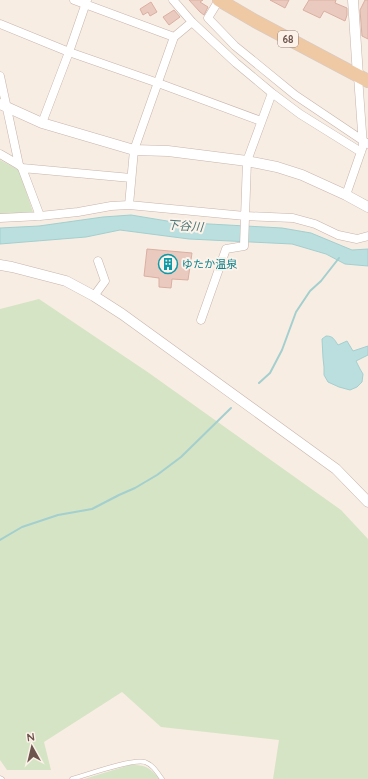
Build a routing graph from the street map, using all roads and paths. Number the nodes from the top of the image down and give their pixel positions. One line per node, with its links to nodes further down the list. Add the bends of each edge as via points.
1 (74, 0): 5 (street)
2 (172, 0): 6 (street)
3 (219, 0): 11 (main road, 68); 17 (street, via 208,18 235,46 295,95)
4 (353, 0): 11 (street)
5 (86, 2): 8 (street, via 108,14); 9 (street)
6 (192, 22): 8 (street); 13 (street)
7 (0, 24): 9 (street)
8 (174, 37): 12 (street)
9 (69, 52): 12 (street); 16 (street)
10 (0, 76): 14 (street)
11 (363, 78): 17 (street)
12 (158, 83): 15 (street); 18 (street)
13 (272, 93): 15 (street); 19 (street, via 300,114)
14 (3, 105): 16 (street); 22 (street)
15 (261, 121): 21 (street)
16 (42, 123): 18 (street)
17 (365, 142): 19 (street)
18 (134, 150): 21 (street); 23 (street)
19 (361, 152): 24 (street)
20 (0, 154): 22 (street)
21 (247, 161): 24 (street, via 302,175); 28 (street)
22 (21, 167): 23 (street); 27 (street)
23 (131, 178): 25 (street)
24 (346, 195): 26 (street)
25 (129, 205): 27 (street); 28 (street)
26 (368, 207)
27 (40, 216): 29 (street)
28 (244, 216): 30 (street, via 293,218 338,235 357,239); 34 (street, via 244,246 226,249)
29 (0, 218)
30 (368, 236)
31 (98, 261): 33 (street, via 105,281)
32 (0, 265): 33 (street, via 66,281)
33 (94, 296): 35 (street, via 336,469)
34 (201, 320)
35 (368, 502)
36 (72, 779): 37 (lane, via 143,761 151,765)
37 (162, 779)

